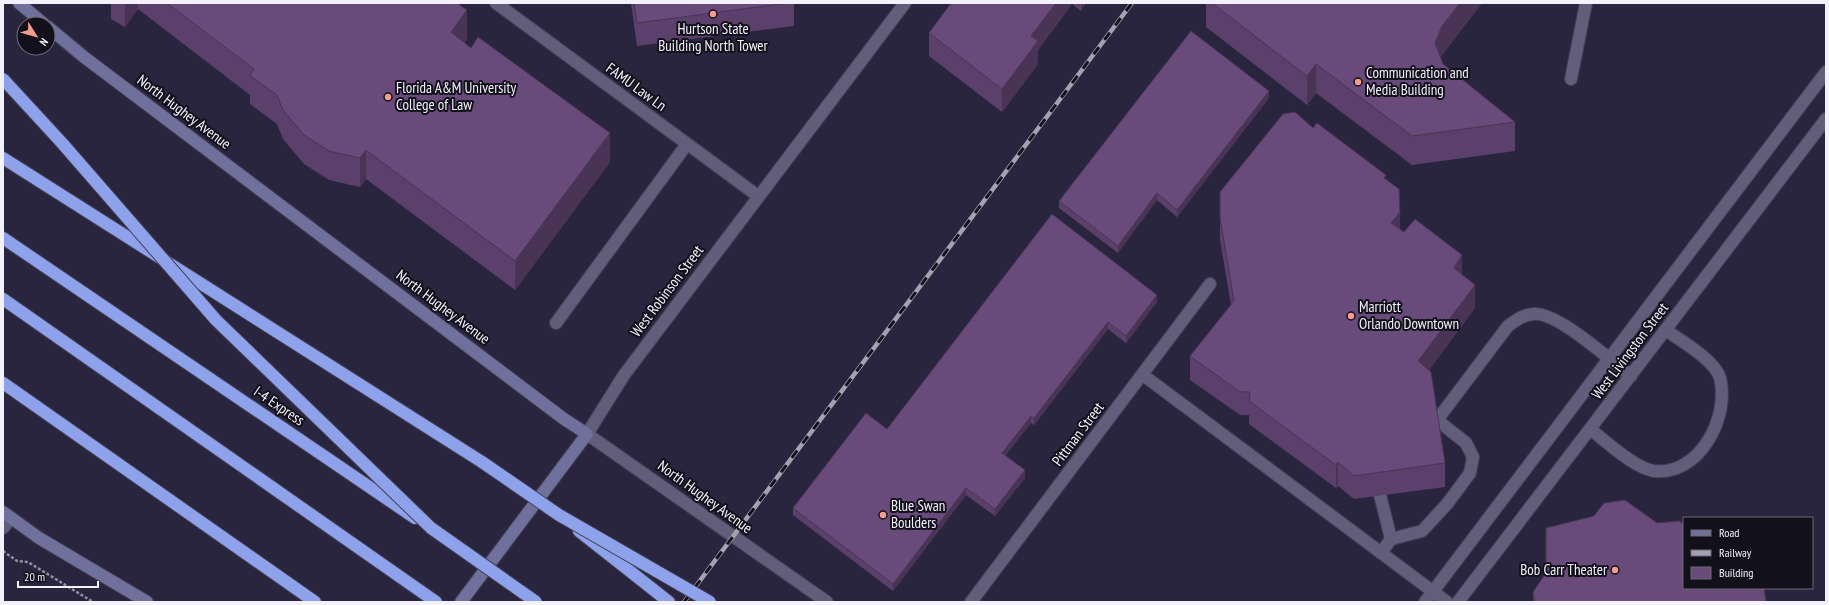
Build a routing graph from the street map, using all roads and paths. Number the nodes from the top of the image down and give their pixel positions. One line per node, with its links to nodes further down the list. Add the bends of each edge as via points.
1 (19, 3): 5 (main road)
2 (496, 3): 11 (street, FAMU Law Ln)
3 (905, 3): 13 (street, West Robinson Street)
4 (1586, 3): 9 (street)
5 (34, 16)
6 (56, 34): 24 (main road, North Hughey Avenue)
7 (1826, 72): 19 (street)
8 (3, 79): 29 (highway, bridge, via 216,320)
9 (1571, 79)
10 (1826, 119): 18 (street, West Livingston Street)
11 (687, 144): 13 (street, FAMU Law Ln); 17 (street)
12 (3, 158): 27 (highway, bridge, via 482,462)
13 (758, 196): 24 (street, West Robinson Street, via 624,375)
14 (3, 238): 29 (highway, I-4 Express)
15 (1210, 284): 20 (street, Pittman Street)
16 (3, 300): 37 (highway)
17 (556, 323)
18 (1666, 330): 21 (street, West Livingston Street); 23 (street, via 1708,362 1720,378 1721,410 1717,426 1707,444 1696,456 1675,469 1653,471 1636,463)
19 (1609, 359): 21 (street); 30 (street, via 1561,322 1547,315 1519,317 1508,326 1437,420 1466,443 1473,457 1470,473 1447,504 1422,531); 33 (street)
20 (1143, 375): 32 (street); 43 (street, Pittman Street)
21 (1631, 376): 23 (street, West Livingston Street)
22 (3, 382): 36 (highway)
23 (1590, 429): 46 (street, West Livingston Street)
24 (587, 434): 38 (main road, West Robinson Street); 42 (street, North Hughey Avenue)
25 (1380, 495): 30 (street)
26 (7, 515): 28 (street); 35 (main road, via 40,538)
27 (559, 515): 40 (highway, bridge); 41 (highway, bridge)
28 (3, 528)
29 (431, 528): 39 (highway, I-4 Express, bridge)
30 (1391, 539): 32 (street)
31 (3, 551): 34 (path, via 17,561 28,562)
32 (1381, 553): 33 (street)
33 (1433, 592): 44 (street); 45 (street)
34 (93, 602)
35 (148, 602)
36 (315, 602)
37 (436, 602)
38 (461, 602)
39 (536, 602)
40 (669, 602)
41 (710, 602)
42 (827, 602)
43 (972, 602)
44 (1426, 602)
45 (1447, 602)
46 (1458, 602)

